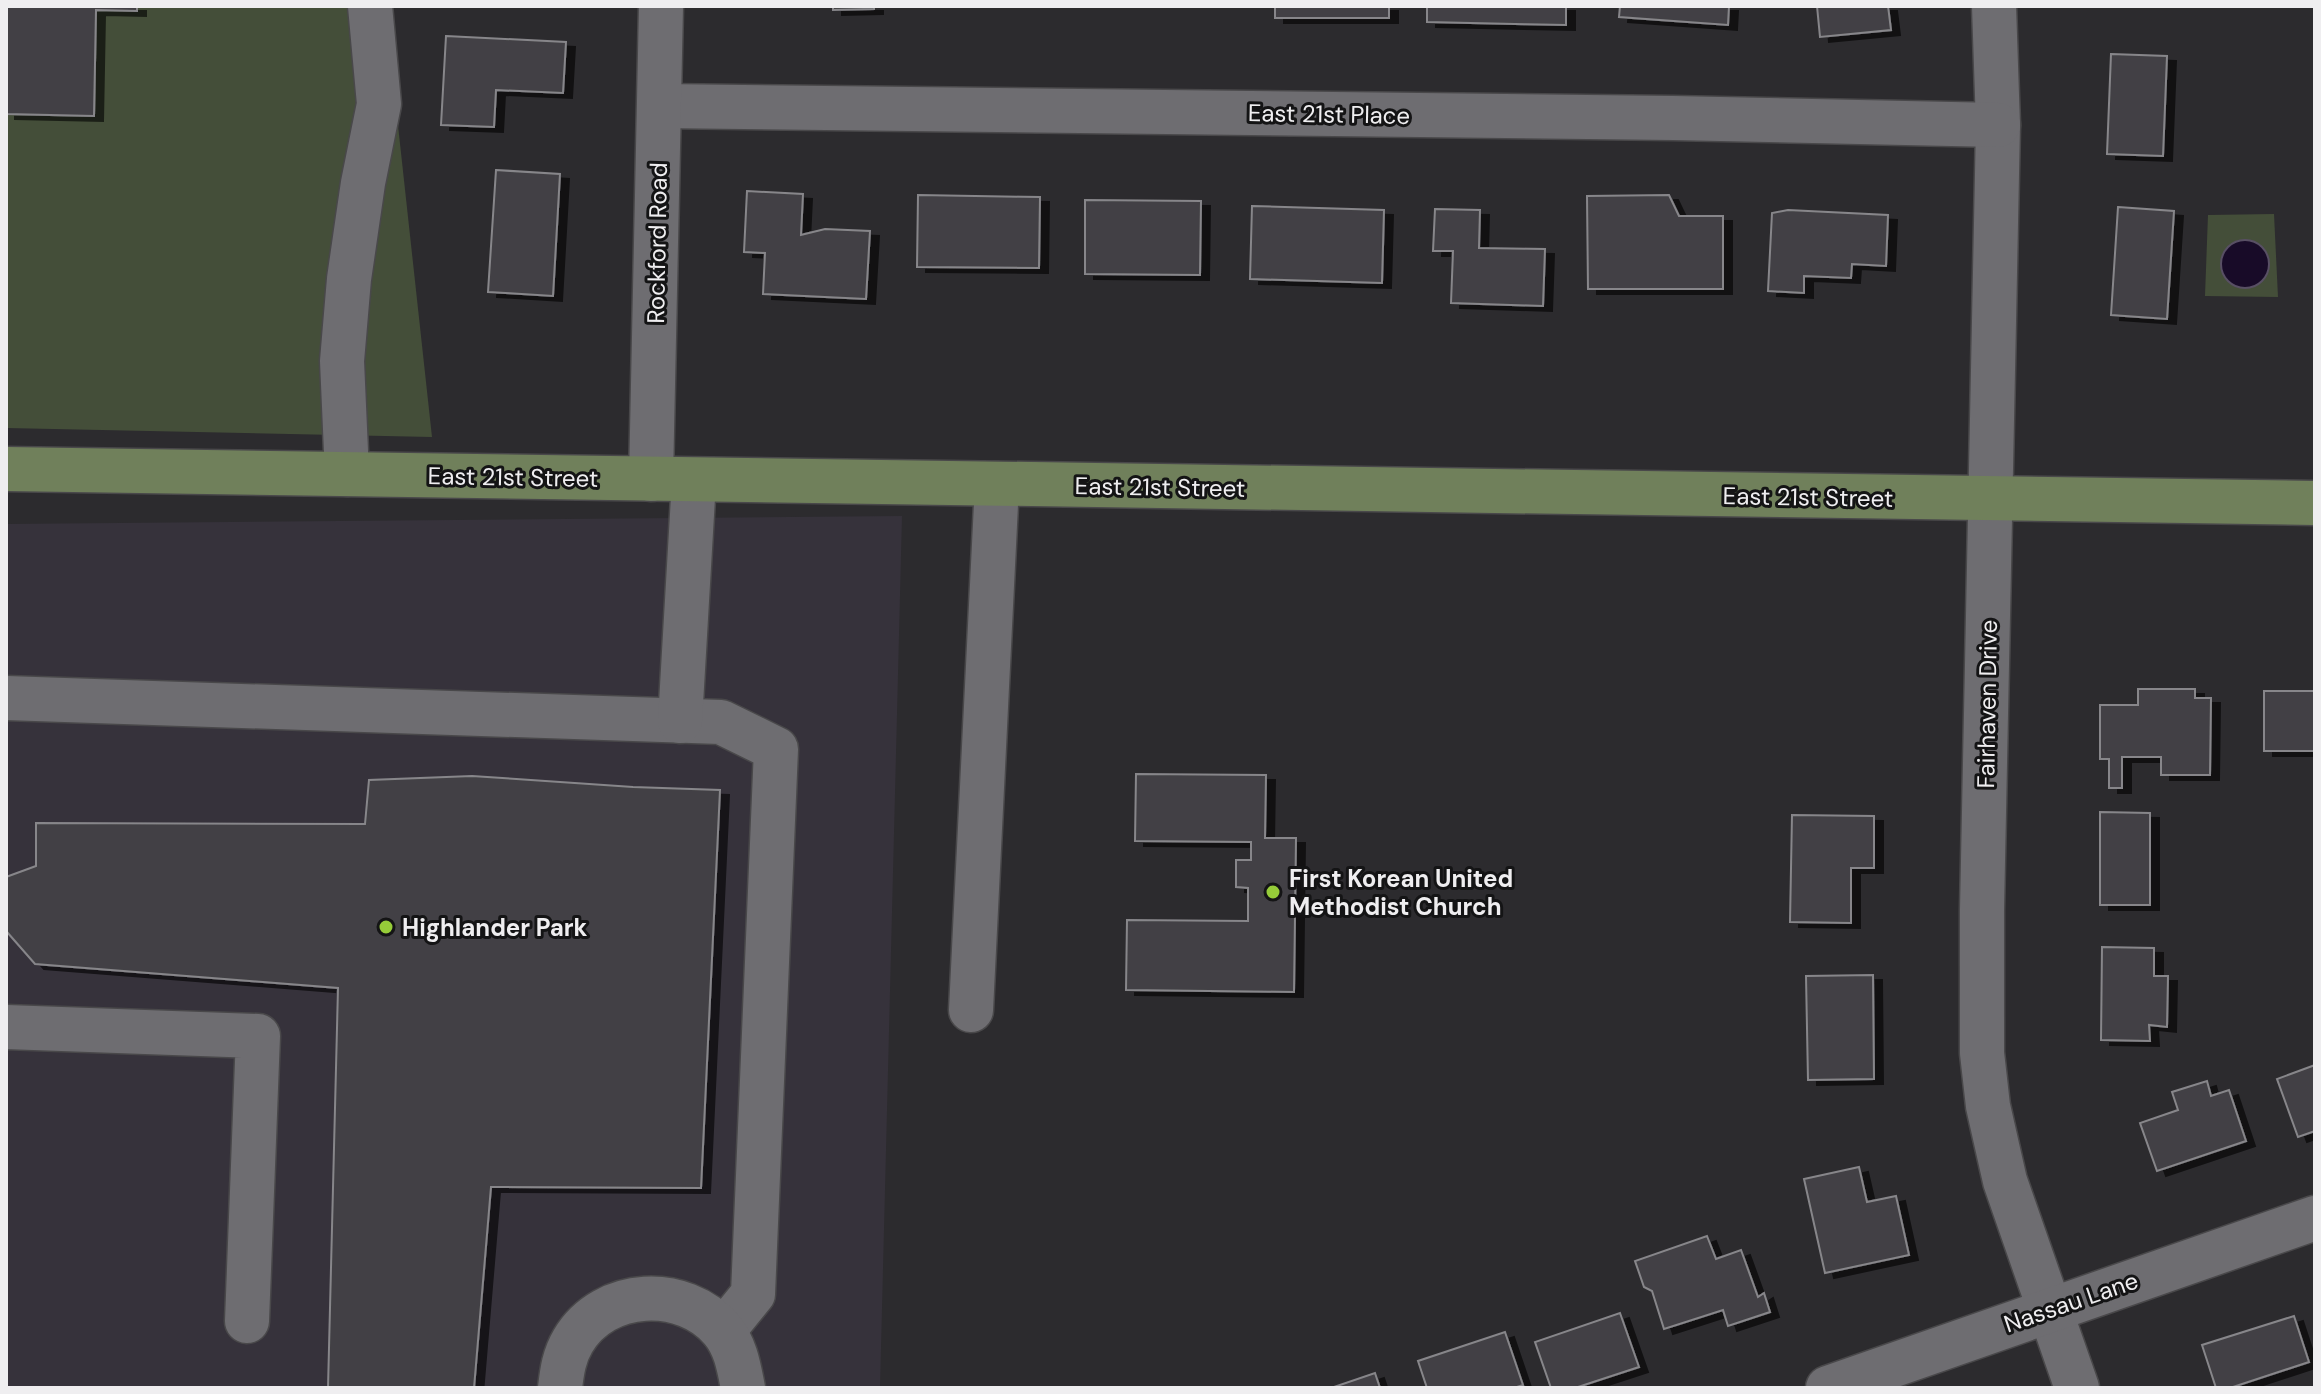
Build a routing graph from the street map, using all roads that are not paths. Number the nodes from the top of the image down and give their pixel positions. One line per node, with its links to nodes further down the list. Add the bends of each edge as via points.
1 (370, 6): 7 (street, via 379,104 349,279 342,361)
2 (661, 6): 4 (street, Rockford Road)
3 (1994, 6): 5 (street, Fairhaven Drive)
4 (660, 106): 5 (street, East 21st Place); 8 (street, Rockford Road)
5 (1998, 125): 11 (street, Fairhaven Drive)
6 (6, 469): 7 (main road, East 21st Street)
7 (347, 474): 8 (main road, East 21st Street)
8 (651, 479): 9 (main road, East 21st Street)
9 (694, 480): 10 (main road, East 21st Street); 14 (street)
10 (997, 484): 11 (main road, East 21st Street); 15 (street)
11 (1992, 499): 12 (main road, East 21st Street); 18 (street, Fairhaven Drive, via 1982,1062 2005,1181)
12 (2315, 503)
13 (6, 698): 14 (street)
14 (680, 721): 20 (street, via 721,722 776,749 753,1294)
15 (971, 1010)
16 (6, 1027): 19 (street, via 258,1036)
17 (2315, 1218): 18 (street, Nassau Lane)
18 (2050, 1310): 23 (street, Nassau Lane); 24 (street, Fairhaven Drive)
19 (247, 1321)
20 (723, 1331): 21 (street, via 701,1312 675,1300 646,1297 618,1303 593,1318 574,1339 562,1365); 22 (street, via 738,1359)
21 (560, 1388)
22 (743, 1388)
23 (1828, 1388)
24 (2077, 1388)

